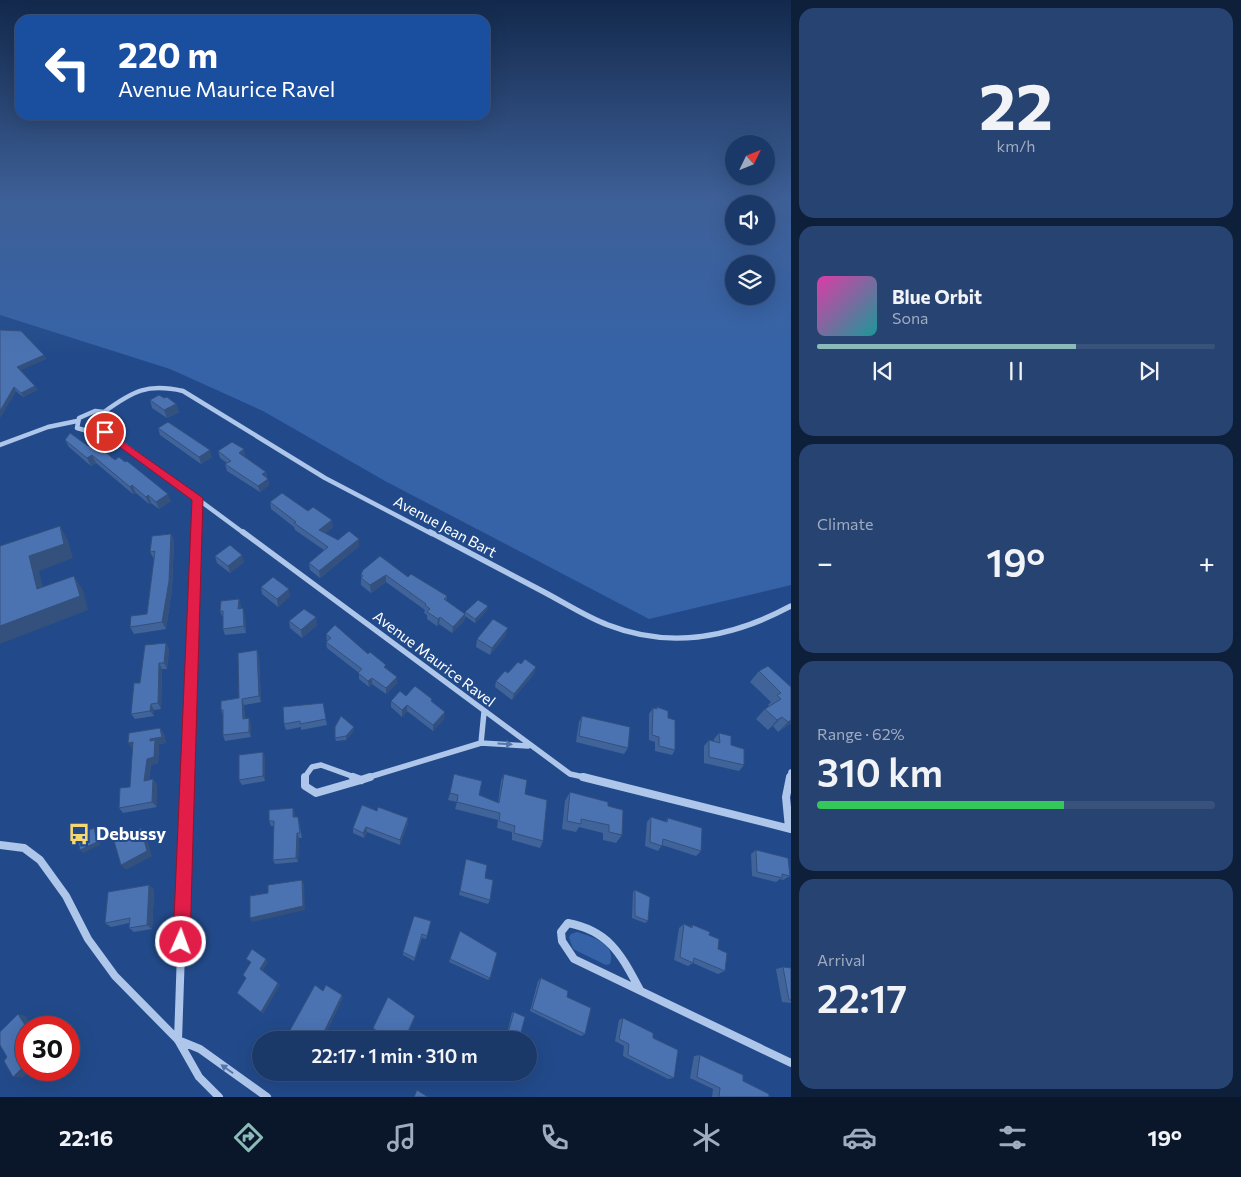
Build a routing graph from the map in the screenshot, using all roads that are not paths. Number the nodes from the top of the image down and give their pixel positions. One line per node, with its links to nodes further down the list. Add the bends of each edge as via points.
1 (104, 412): 2 (street, via 90,412); 3 (street, via 111,419); 6 (street, Avenue Jean Bart, via 139,390 160,387 183,391 325,478 607,625 632,634 654,639 719,634 744,629)
2 (77, 421): 3 (street, via 81,431); 4 (street, via 48,427)
3 (103, 429): 5 (street, Avenue Maurice Ravel)
4 (0, 444)
5 (197, 498): 7 (street, Avenue Maurice Ravel); 15 (street)
6 (791, 606)
7 (484, 712): 8 (street); 9 (street, Avenue Maurice Ravel)
8 (481, 743): 9 (street, one-way to 9); 11 (street)
9 (530, 746): 12 (street, Avenue Maurice Ravel, via 570,774)
10 (791, 772): 12 (street, via 786,797)
11 (361, 780): 11 (street, via 316,793 305,786 304,779 312,767 321,765)
12 (790, 829)
13 (0, 845): 15 (street, via 24,848 40,860 66,896 88,939 115,976)
14 (640, 990): 14 (street, via 613,942 576,924 568,923 562,928 562,943 574,959); 16 (street)
15 (178, 1040): 17 (street, via 198,1077); 18 (street, one-way to 15, via 200,1049)
16 (791, 1063)
17 (219, 1097)
18 (267, 1097)

